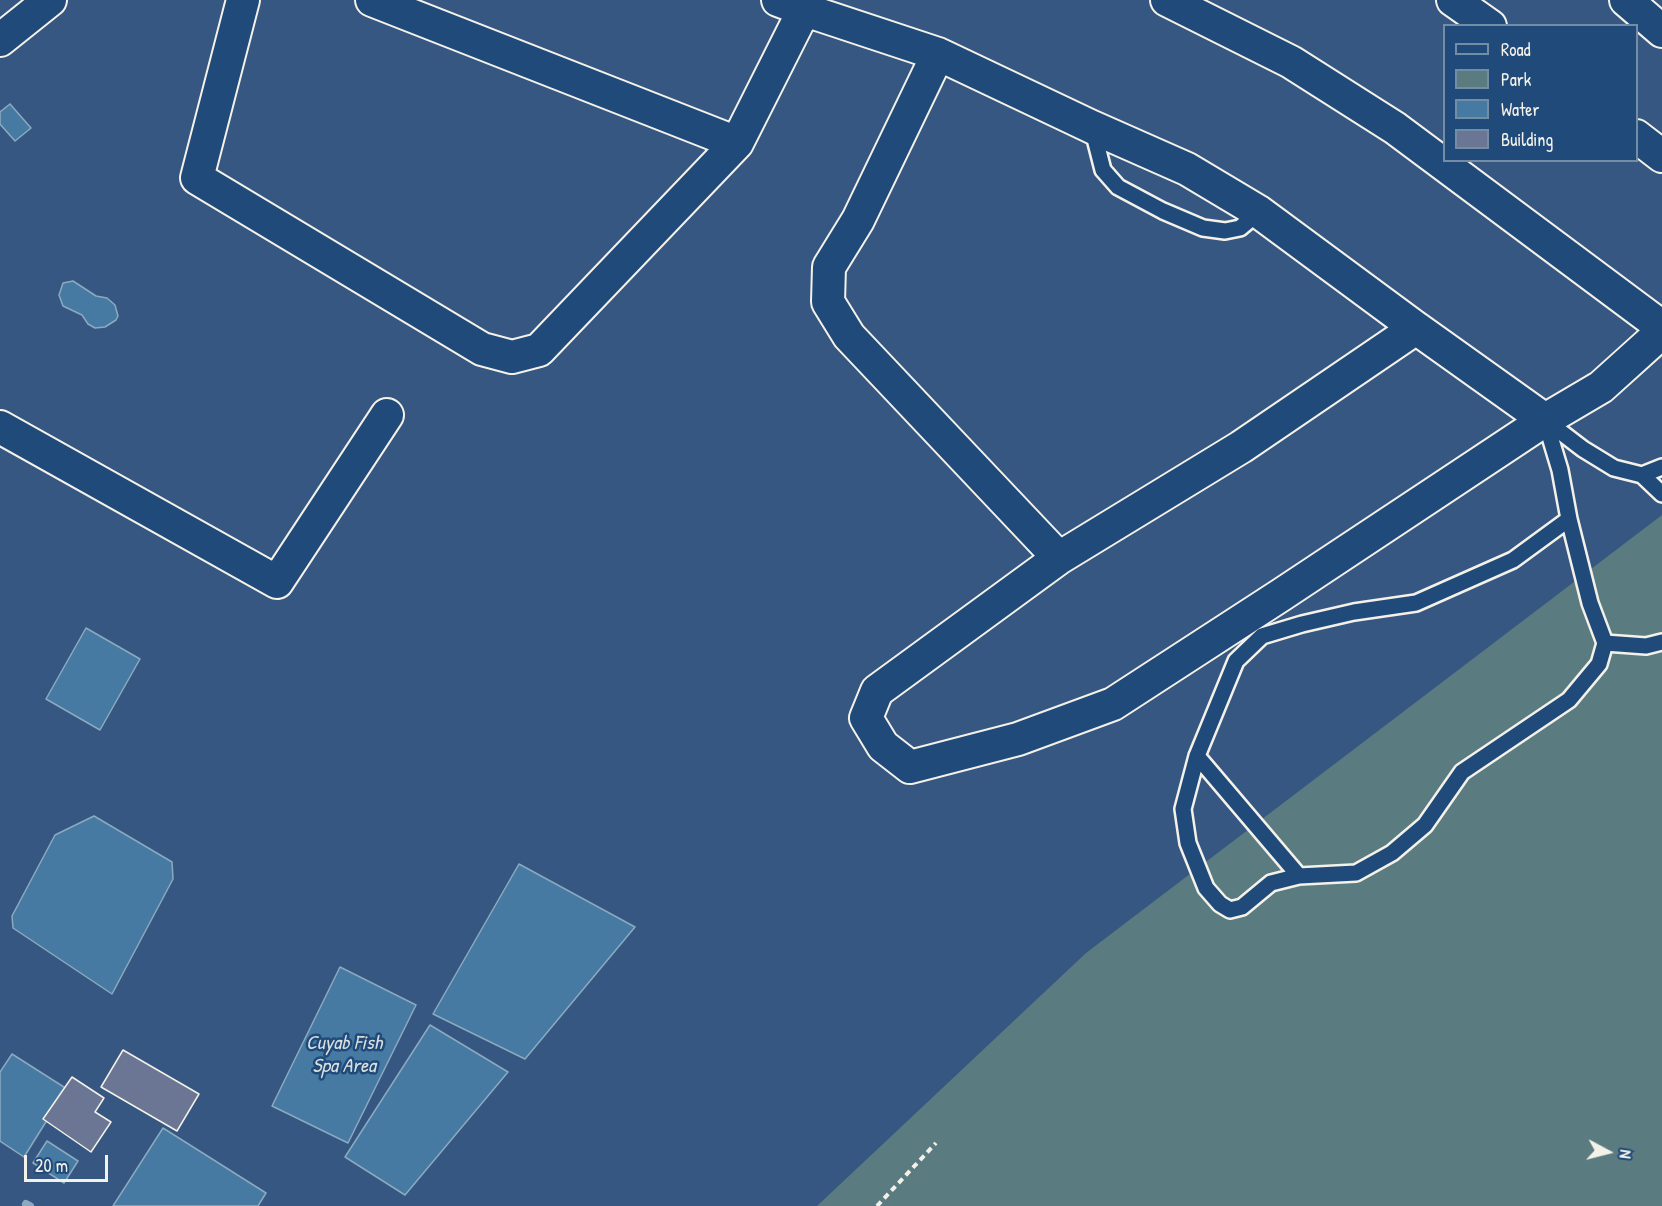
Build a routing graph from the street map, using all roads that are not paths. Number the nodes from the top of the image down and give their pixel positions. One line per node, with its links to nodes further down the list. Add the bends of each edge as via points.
1 (50, 0): 10 (street)
2 (243, 0): 14 (street, via 197,178 482,349 512,357 539,350)
3 (372, 0): 14 (street)
4 (1167, 0): 17 (street, via 1291,62 1395,128)
5 (1453, 0): 8 (street)
6 (1626, 0): 9 (street)
7 (797, 3): 11 (street); 14 (street)
8 (1487, 24)
9 (1662, 31)
10 (0, 40)
11 (938, 54): 12 (street); 27 (street, via 858,220 829,267 828,302 849,336)
12 (1092, 127): 16 (street, via 1187,169); 16 (lane, via 1103,170 1118,187 1162,211 1203,228 1225,231 1240,228)
13 (1638, 138): 15 (street)
14 (737, 143)
15 (1662, 156)
16 (1259, 212): 18 (street)
17 (1662, 327)
18 (1416, 328): 21 (street); 27 (street, via 1241,447)
19 (1662, 332): 21 (street, via 1601,387)
20 (387, 415): 22 (street, via 277,582)
21 (1545, 420): 24 (lane, via 1614,468); 26 (lane); 27 (street, via 1113,704 1018,739 910,767 883,746 866,718 877,691)
22 (0, 427)
23 (1662, 467): 24 (lane)
24 (1642, 475): 25 (lane)
25 (1662, 494)
26 (1569, 519): 29 (lane, via 1590,603); 30 (lane, via 1513,560 1416,603 1354,612 1262,636 1236,661)
27 (1059, 558)
28 (1662, 642): 29 (lane, via 1646,646)
29 (1605, 643): 31 (lane, via 1599,664 1569,700 1462,772 1425,825 1392,853 1356,873)
30 (1197, 756): 31 (lane); 31 (lane, via 1183,809 1188,843 1206,888 1230,910 1242,907 1271,883)
31 (1299, 876)

